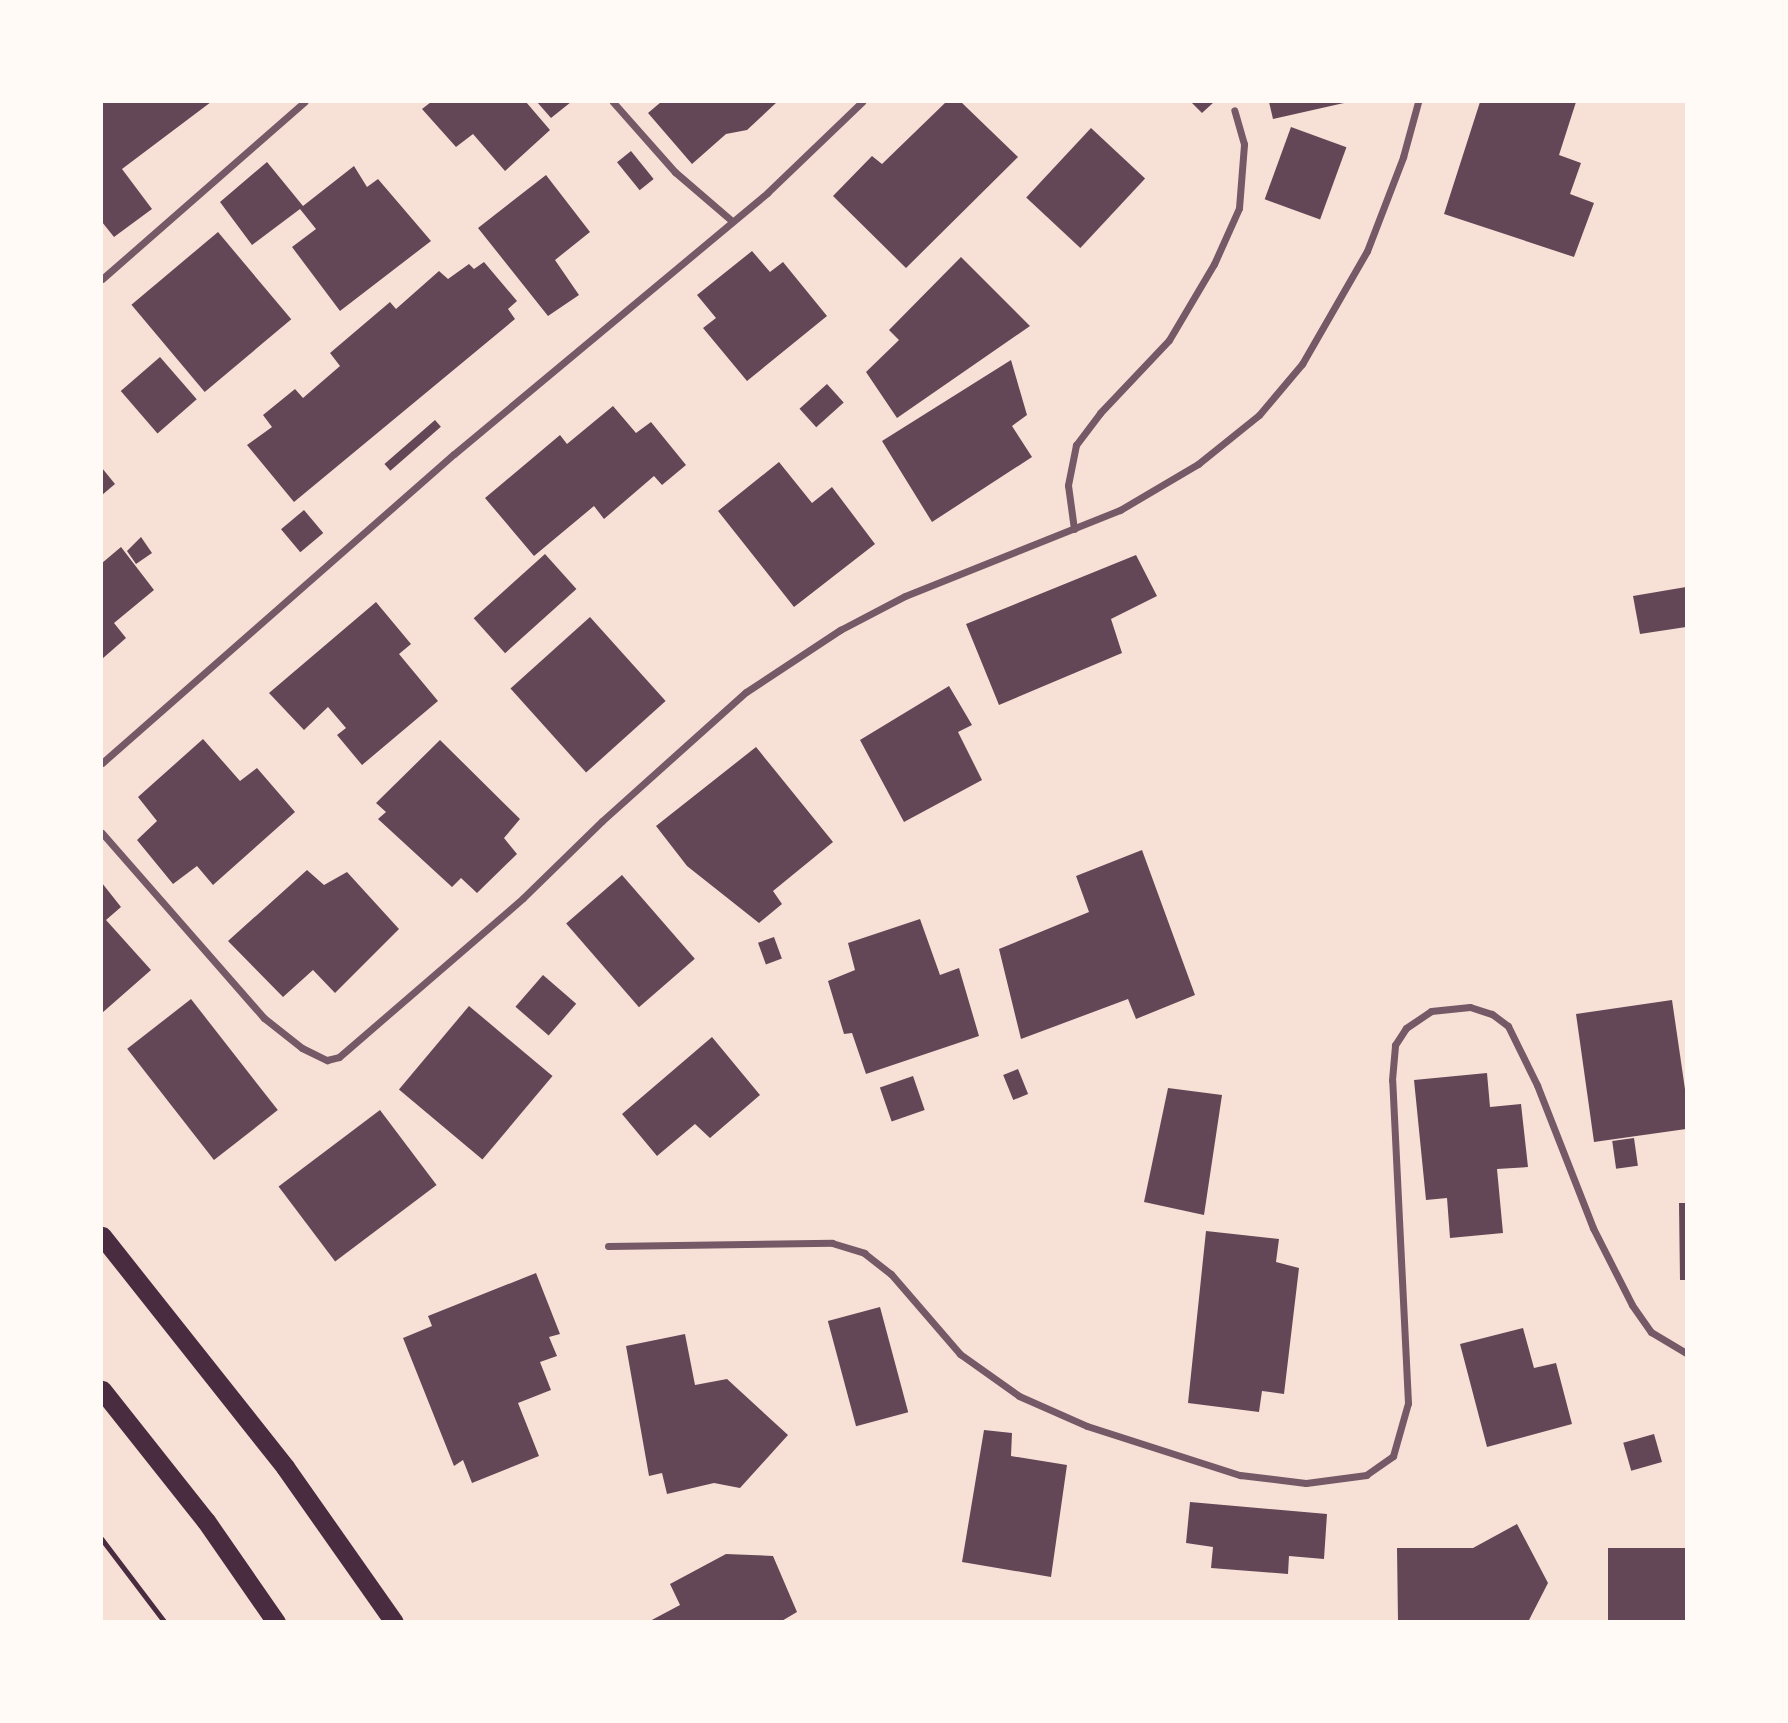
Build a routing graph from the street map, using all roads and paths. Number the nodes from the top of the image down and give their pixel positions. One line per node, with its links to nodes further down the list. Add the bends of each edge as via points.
1 (304, 102): 7 (street)
2 (613, 102): 6 (street, via 675,172)
3 (862, 102): 6 (street)
4 (1418, 102): 8 (street, via 1403,157 1367,251 1335,310 1279,393 1198,464 1120,510)
5 (1234, 110): 8 (street, via 1244,144 1239,208 1214,264 1169,340 1076,445 1068,485)
6 (732, 221): 9 (street, via 454,454)
7 (102, 279)
8 (1074, 529): 10 (street, via 905,596 840,631 746,692 523,898 339,1057 327,1060 302,1048 264,1018)
9 (102, 763)
10 (102, 833)
11 (102, 1236): 18 (highway, via 285,1466)
12 (608, 1247): 13 (street, via 832,1243 864,1254 891,1274 960,1354 1019,1396 1167,1455 1240,1475 1306,1483 1349,1480 1381,1467 1393,1456 1408,1403 1392,1080 1395,1045 1406,1028 1431,1011 1470,1007 1492,1014 1508,1026 1537,1085 1592,1228 1632,1306 1651,1332)
13 (1686, 1353)
14 (102, 1390): 17 (highway, via 206,1521)
15 (102, 1539): 16 (path)
16 (166, 1622)
17 (276, 1622)
18 (394, 1622)

